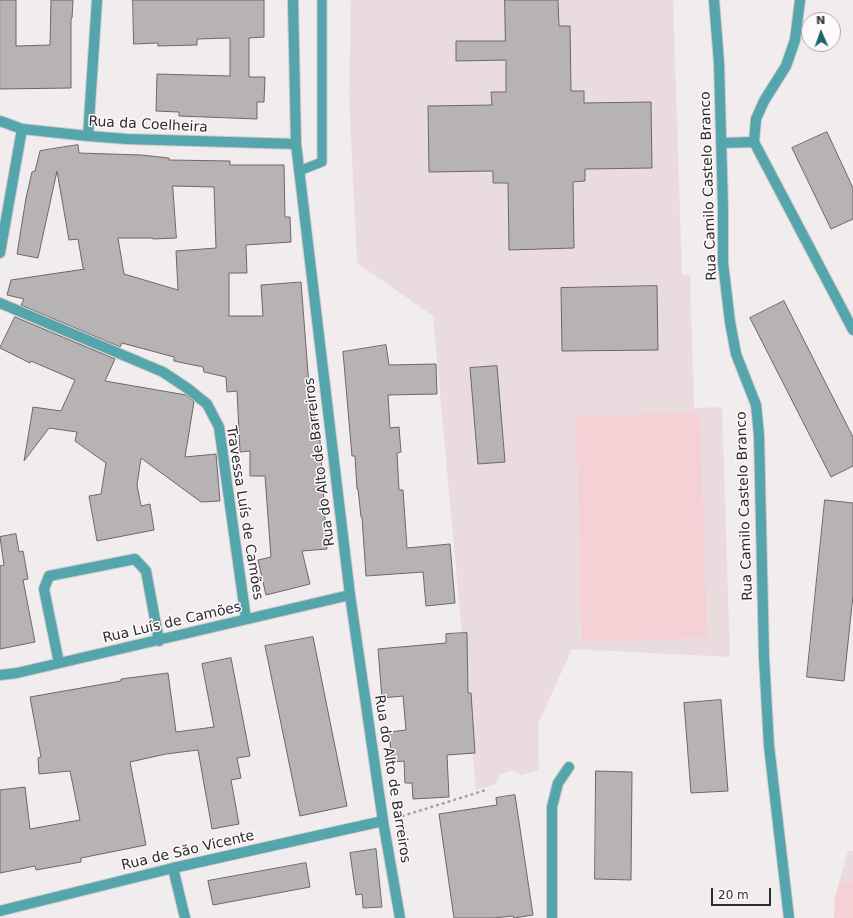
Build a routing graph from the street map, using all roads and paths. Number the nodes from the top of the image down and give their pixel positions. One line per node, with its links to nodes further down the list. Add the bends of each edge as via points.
1 (97, 0): 8 (street)
2 (293, 0): 11 (street, Rua do Alto de Barreiros)
3 (322, 0): 12 (lane, via 322,162)
4 (714, 0): 10 (street, Rua Camilo Castelo Branco)
5 (800, 0): 9 (street, via 795,40 786,66 756,119)
6 (0, 121): 7 (street, Rua da Coelheira)
7 (22, 129): 8 (street, Rua da Coelheira); 13 (street)
8 (88, 136): 11 (street, Rua da Coelheira)
9 (754, 142): 10 (street); 15 (street)
10 (721, 143): 30 (street, Rua Camilo Castelo Branco, via 723,263 730,322 736,354 756,405 759,436 764,657 769,746)
11 (296, 144): 12 (street, Rua do Alto de Barreiros)
12 (299, 171): 16 (street, Rua do Alto de Barreiros)
13 (0, 253)
14 (0, 303): 17 (street, Travessa Luís de Camões, via 163,372 207,404 219,426)
15 (853, 330)
16 (350, 595): 17 (street, Rua Luís de Camões); 24 (street, Rua do Alto de Barreiros)
17 (246, 619): 18 (street, Rua Luís de Camões)
18 (159, 641): 19 (street, Rua Luís de Camões); 19 (street, via 146,571 135,558 49,576 44,589)
19 (59, 663): 20 (street, Rua Luís de Camões)
20 (0, 675)
21 (569, 767): 29 (street, via 558,783 552,807)
22 (486, 790): 23 (path)
23 (393, 819)
24 (383, 821): 25 (street, Rua de São Vicente); 28 (street, Rua do Alto de Barreiros)
25 (173, 868): 26 (street, Rua de São Vicente); 27 (street)
26 (0, 911)
27 (185, 918)
28 (400, 918)
29 (552, 918)
30 (789, 918)

